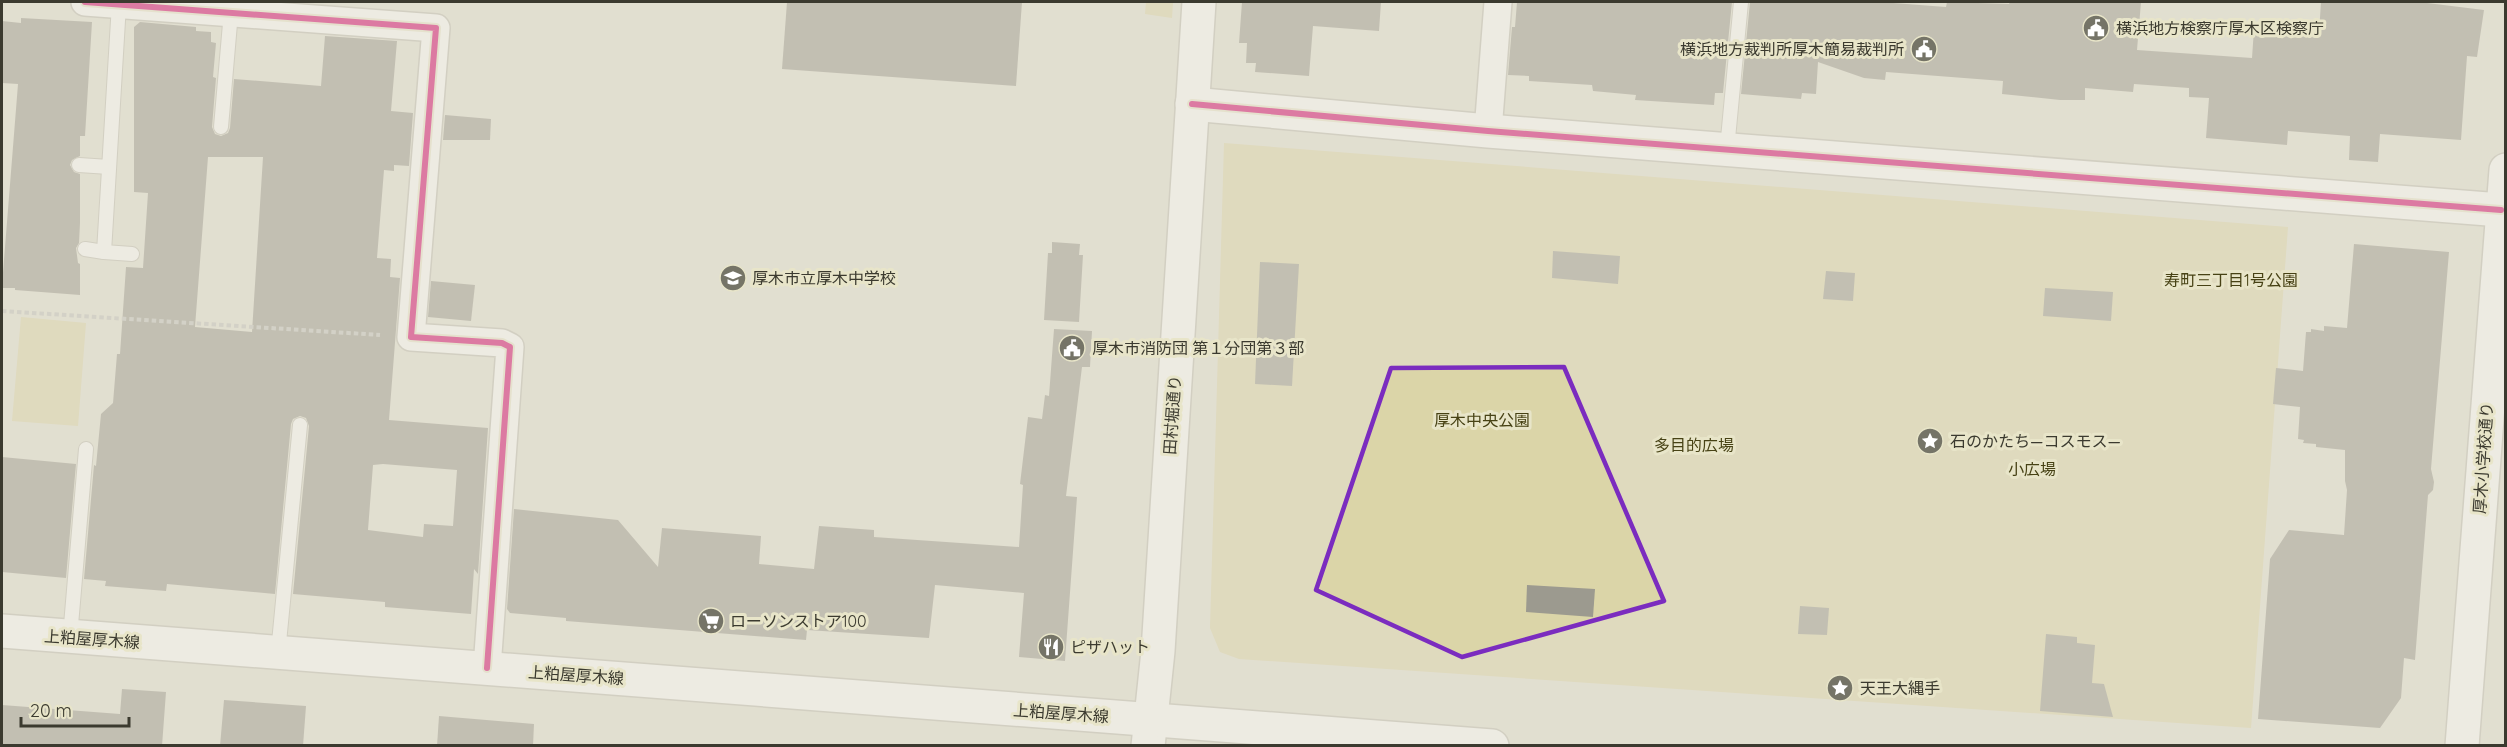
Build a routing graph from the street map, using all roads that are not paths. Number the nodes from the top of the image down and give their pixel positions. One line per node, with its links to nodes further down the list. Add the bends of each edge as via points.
1 (85, 2): 5 (street)
2 (1199, 2): 7 (street, 田村堀通り)
3 (1498, 2): 9 (street)
4 (1741, 2): 10 (lane)
5 (119, 4): 6 (street); 12 (lane)
6 (217, 8): 8 (lane); 22 (street, via 436,28 411,337 502,343 510,347)
7 (1192, 105): 9 (street); 23 (street, 田村堀通り)
8 (220, 127)
9 (1488, 131): 10 (street)
10 (1728, 149): 13 (street)
11 (79, 165): 12 (lane)
12 (109, 167): 15 (lane)
13 (2504, 188): 25 (street, 厚木小学校通り)
14 (86, 249): 15 (lane)
15 (104, 252): 16 (lane)
16 (132, 254)
17 (300, 425): 21 (lane)
18 (86, 449): 20 (lane)
19 (2, 631): 20 (street, 上粕屋厚木線)
20 (70, 637): 21 (street, 上粕屋厚木線)
21 (278, 653): 22 (street, 上粕屋厚木線)
22 (487, 669): 23 (street, 上粕屋厚木線)
23 (1150, 733): 24 (street, 上粕屋厚木線)
24 (1492, 746)
25 (2462, 746)

